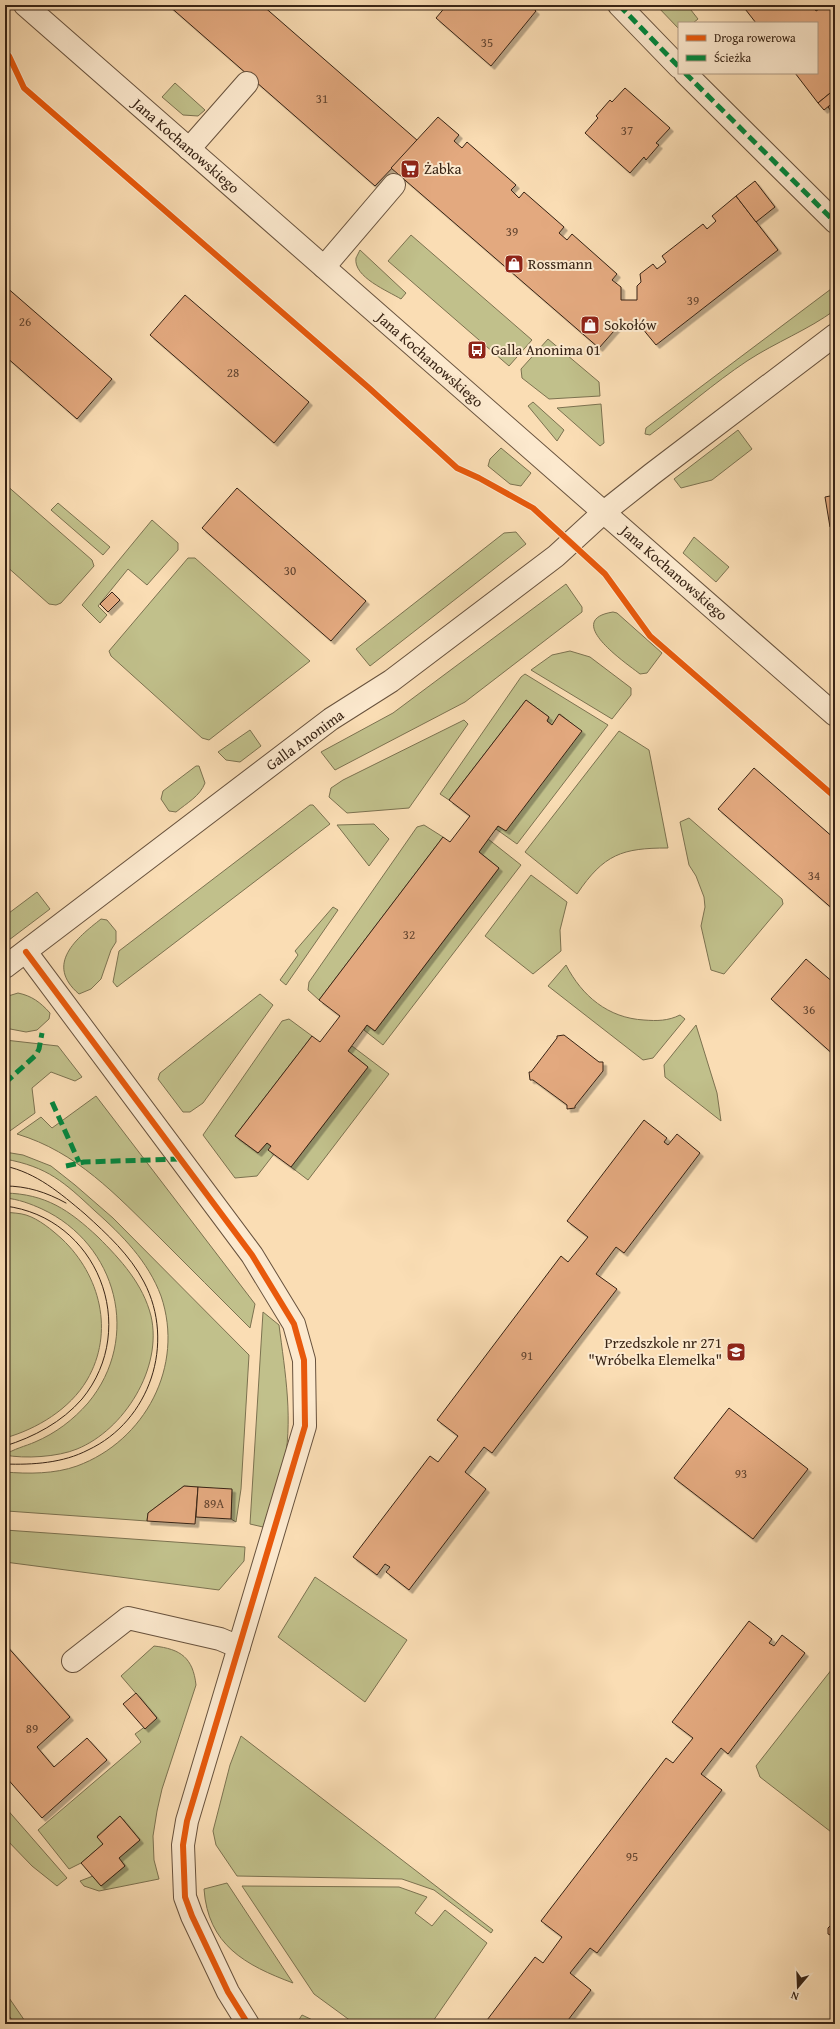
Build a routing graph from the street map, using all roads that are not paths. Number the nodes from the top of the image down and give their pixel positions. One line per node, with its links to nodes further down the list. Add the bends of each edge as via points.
1 (25, 5): 6 (street, Jana Kochanowskiego)
2 (618, 5): 3 (street)
3 (678, 66)
4 (686, 74): 8 (street)
5 (247, 83): 6 (street)
6 (189, 149): 9 (street, Jana Kochanowskiego)
7 (394, 185): 9 (street)
8 (835, 222)
9 (324, 266): 11 (street, Jana Kochanowskiego)
10 (835, 335): 11 (street, Galla Anonima)
11 (604, 512): 12 (street, Jana Kochanowskiego); 13 (street, Galla Anonima, via 556,556 391,681 331,719)
12 (835, 715)
13 (26, 952): 14 (street, Galla Anonima); 15 (street, via 252,1255 294,1324 304,1360 305,1426)
14 (5, 968)
15 (240, 1647): 16 (street, via 220,1639 128,1618); 17 (street, via 187,1821 183,1845 185,1897 228,1992)
16 (73, 1661)
17 (248, 2024)

